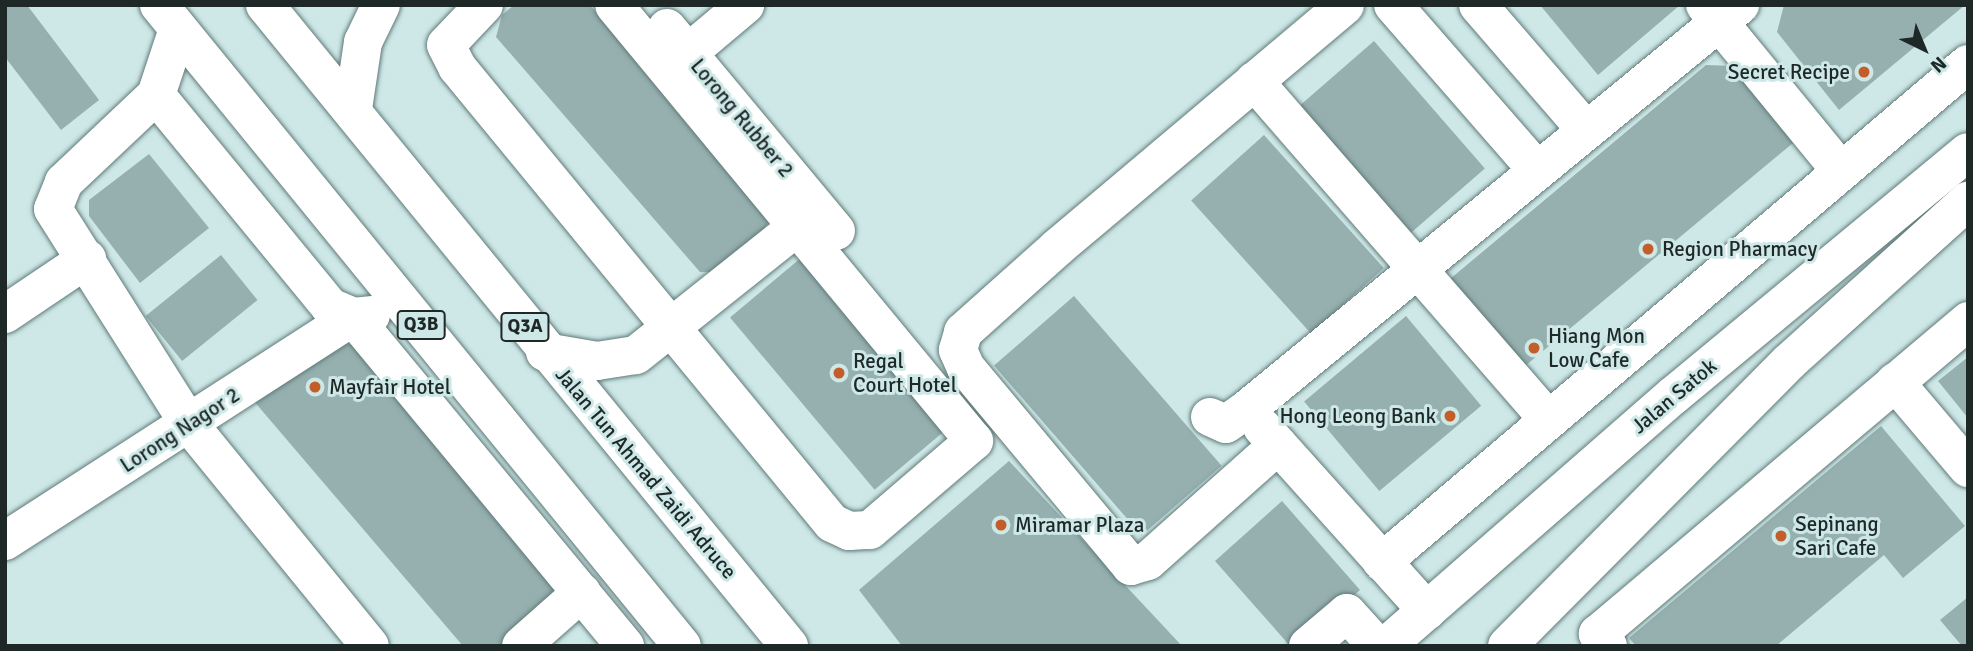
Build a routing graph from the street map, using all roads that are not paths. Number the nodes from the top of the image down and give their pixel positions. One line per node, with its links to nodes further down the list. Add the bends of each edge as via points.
1 (265, 5): 16 (main road, Jalan Tun Ahmad Zaidi Adruce / Q3A)
2 (381, 5): 16 (main road, via 363,42)
3 (484, 5): 30 (main road, via 446,45 457,67)
4 (614, 5): 22 (main road)
5 (648, 5): 12 (main road, Lorong Rubber 2)
6 (745, 5): 12 (main road)
7 (1345, 5): 14 (main road)
8 (1393, 5): 19 (main road)
9 (1478, 5): 17 (main road)
10 (1721, 11): 17 (main road); 20 (main road)
11 (169, 17): 15 (main road); 26 (main road, Q3B)
12 (688, 53): 23 (main road, Lorong Rubber 2)
13 (1968, 64): 20 (main road)
14 (1254, 81): 25 (main road); 34 (main road, via 963,332 958,350 966,368)
15 (156, 95): 24 (main road, via 64,182 53,209); 28 (main road, via 330,307)
16 (353, 109): 31 (main road, Jalan Tun Ahmad Zaidi Adruce / Q3A)
17 (1586, 130): 19 (main road)
18 (1968, 152): 44 (main road, Jalan Satok, via 1674,395)
19 (1537, 170): 25 (main road)
20 (1841, 171): 36 (main road)
21 (1968, 201): 54 (main road, via 1789,362)
22 (797, 227): 30 (main road); 38 (main road)
23 (836, 231)
24 (87, 259): 27 (main road); 37 (main road)
25 (1417, 268): 33 (main road); 36 (main road)
26 (410, 310): 28 (main road); 49 (main road, Q3B)
27 (5, 314)
28 (353, 317): 37 (main road, Lorong Nagor 2); 43 (main road)
29 (1968, 321): 32 (main road)
30 (670, 331): 31 (main road, via 618,361); 38 (main road, via 832,523 849,531 870,530)
31 (545, 352): 50 (main road, Jalan Tun Ahmad Zaidi Adruce / Q3A)
32 (1895, 382): 40 (main road); 45 (main road)
33 (1247, 410): 35 (main road, via 1226,424); 39 (main road)
34 (1007, 415): 38 (main road); 39 (main road, via 1131,566 1139,567)
35 (1210, 417)
36 (1549, 419): 42 (main road)
37 (190, 424): 41 (main road, Lorong Nagor 2); 46 (main road)
38 (974, 441)
39 (1278, 445): 42 (main road)
40 (1968, 468)
41 (5, 541)
42 (1382, 562): 44 (main road)
43 (582, 592): 47 (main road); 48 (main road)
44 (1427, 611): 53 (main road, Jalan Satok)
45 (1597, 642)
46 (370, 646)
47 (521, 646)
48 (625, 646)
49 (682, 646)
50 (789, 646)
51 (1308, 646): 52 (main road, via 1347,613)
52 (1377, 646)
53 (1386, 646)
54 (1507, 646)

